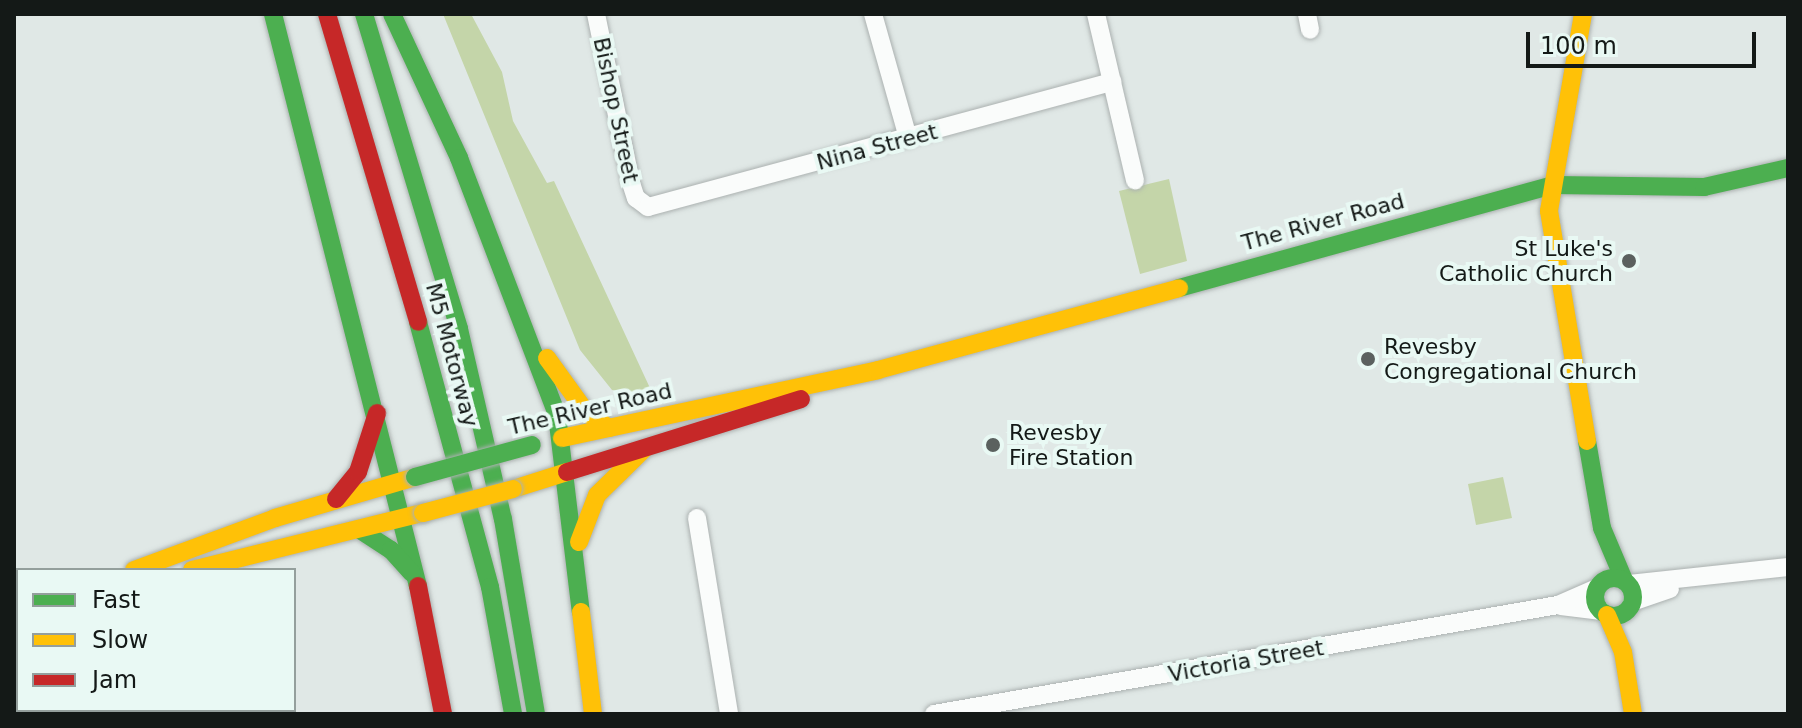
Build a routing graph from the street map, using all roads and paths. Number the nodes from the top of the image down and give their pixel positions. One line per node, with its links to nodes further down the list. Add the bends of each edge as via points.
1 (273, 14): 17 (main road)
2 (327, 14): 37 (main road, M5 Motorway, via 378,176 490,587)
3 (364, 14): 38 (main road, M5 Motorway, via 463,343 503,519)
4 (392, 14): 15 (main road, via 459,158)
5 (596, 14): 14 (street, Bishop Street, via 631,183)
6 (873, 14): 10 (street)
7 (1096, 14): 9 (street)
8 (1583, 14): 13 (main road)
9 (1112, 82): 10 (street, Nina Street); 12 (street)
10 (908, 138): 14 (street, Nina Street, via 664,206)
11 (1788, 168): 13 (main road, The River Road, via 1704,187)
12 (1135, 180)
13 (1554, 185): 16 (main road, The River Road); 26 (main road, via 1549,211)
14 (641, 204)
15 (523, 327): 18 (main road, via 586,412); 19 (main road)
16 (878, 370): 18 (main road, The River Road); 20 (main road, The River Road)
17 (377, 411): 22 (main road); 23 (main road, via 358,472)
18 (609, 428): 19 (main road, The River Road)
19 (562, 438): 21 (main road); 22 (main road, The River Road, bridge)
20 (644, 449): 21 (main road, The River Road); 28 (main road, via 597,495)
21 (567, 472): 24 (main road, The River Road, bridge); 28 (main road)
22 (395, 483): 23 (main road, The River Road); 24 (main road)
23 (336, 499): 30 (main road, The River Road)
24 (414, 516): 27 (main road, The River Road); 32 (main road)
25 (697, 518): 40 (street)
26 (1602, 528): 33 (main road); 34 (main road)
27 (360, 530): 31 (main road, The River Road); 32 (main road, via 391,550)
28 (576, 551): 39 (main road)
29 (1788, 567): 34 (street, Victoria Street, via 1695,581)
30 (140, 568)
31 (200, 568)
32 (412, 573): 36 (main road)
33 (1599, 586): 34 (main road, via 1595,601); 34 (main road, via 1612,577); 35 (street, Victoria Street)
34 (1620, 601): 35 (street, Victoria Street); 42 (main road)
35 (1558, 605): 41 (street, Victoria Street)
36 (443, 714)
37 (513, 714)
38 (536, 714)
39 (593, 714)
40 (729, 714)
41 (934, 714)
42 (1633, 714)

